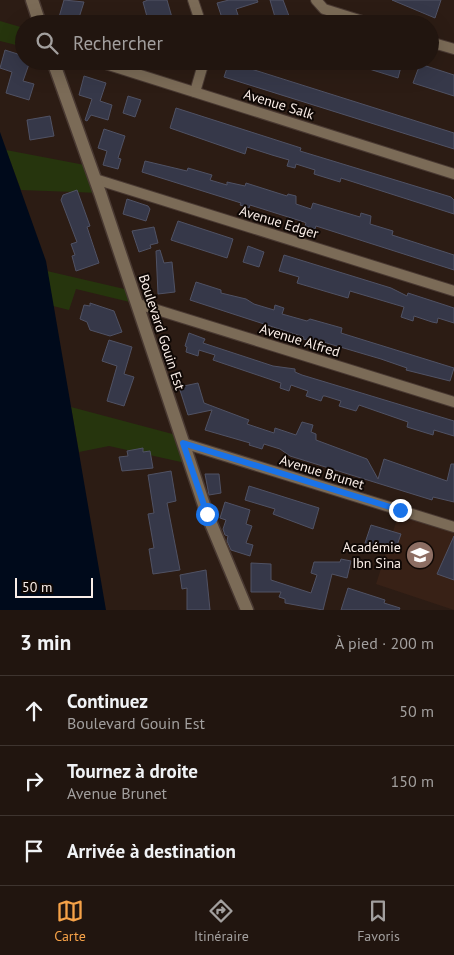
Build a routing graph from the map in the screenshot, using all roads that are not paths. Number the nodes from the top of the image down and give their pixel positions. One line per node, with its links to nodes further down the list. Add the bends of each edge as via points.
1 (193, 0): 3 (street)
2 (316, 0): 4 (street, via 324,8)
3 (198, 15)
4 (345, 15)
5 (439, 45): 6 (street)
6 (454, 49)
7 (56, 70): 12 (street, Boulevard Gouin Est)
8 (125, 70): 10 (street, Avenue Salk)
9 (201, 70): 10 (street)
10 (195, 92): 11 (street, Avenue Salk)
11 (454, 174)
12 (95, 179): 13 (street, Avenue Edger); 14 (street, Boulevard Gouin Est)
13 (454, 291)
14 (138, 304): 15 (street, Avenue Alfred); 16 (street, Boulevard Gouin Est)
15 (454, 402)
16 (183, 443): 17 (street, Avenue Brunet); 18 (street, Boulevard Gouin Est, via 207,514)
17 (454, 528)
18 (247, 610)

